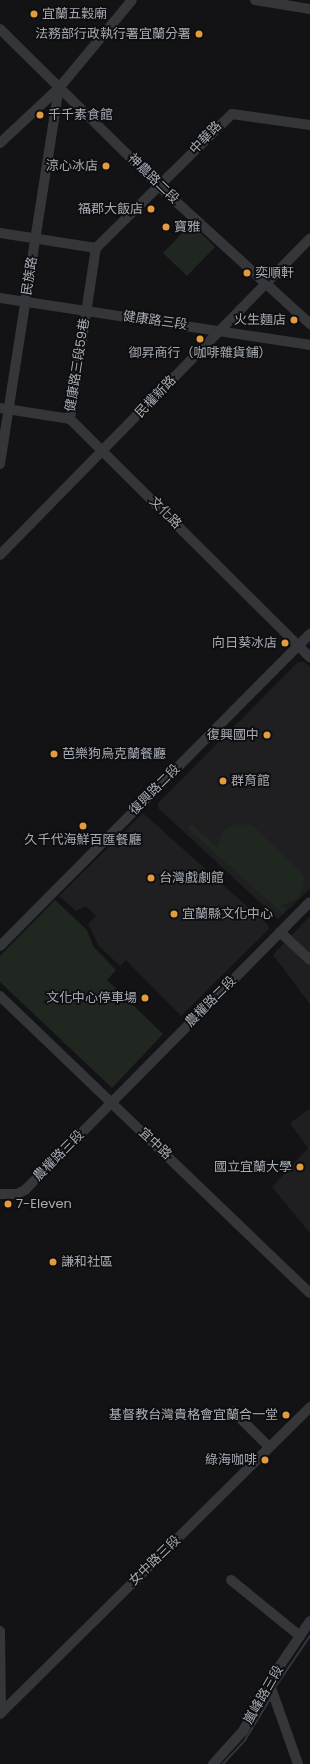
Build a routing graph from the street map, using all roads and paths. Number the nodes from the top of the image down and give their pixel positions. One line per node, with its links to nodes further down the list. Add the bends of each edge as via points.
1 (132, 0): 5 (street)
2 (255, 0): 3 (street)
3 (310, 9)
4 (0, 29): 5 (street, 神農路二段)
5 (59, 88): 7 (street); 8 (street, 神農路二段); 10 (street, 民族路)
6 (310, 125): 8 (street, 中華路, via 232,114)
7 (0, 142)
8 (159, 186): 12 (street); 13 (street, 神農路二段)
9 (0, 233): 10 (street)
10 (36, 238): 12 (street); 15 (street, 民族路)
11 (310, 238): 13 (street, 民權新路)
12 (96, 248): 16 (street, 健康路三段59巷)
13 (267, 284): 17 (street, 神農路二段); 18 (street, 民權新路)
14 (0, 298): 15 (street, 健康路三段)
15 (26, 302): 16 (street, 健康路三段); 20 (street, 民族路)
16 (86, 311): 18 (street, 健康路三段); 21 (street, 健康路三段59巷)
17 (310, 324)
18 (221, 331): 19 (street, 健康路三段); 22 (street, 民權新路)
19 (310, 345)
20 (5, 409): 21 (street); 23 (street, 民族路)
21 (70, 419): 22 (street, 文化路)
22 (102, 452): 24 (street, 民權新路); 26 (street, 文化路)
23 (0, 464)
24 (0, 555)
25 (310, 634): 26 (street, 復興路二段)
26 (298, 646): 27 (street, 文化路); 30 (street, 復興路二段)
27 (310, 658)
28 (310, 902): 29 (street, 農權路二段)
29 (280, 932): 31 (street); 33 (street, 農權路二段)
30 (0, 946)
31 (310, 960)
32 (0, 996): 33 (street, 宜中路)
33 (112, 1103): 34 (street, 農權路三段, via 26,1190 17,1194); 35 (street, 宜中路)
34 (0, 1194)
35 (310, 1293)
36 (310, 1407): 38 (street, 女中路三段)
37 (234, 1411): 38 (street)
38 (269, 1447): 44 (street, 女中路三段)
39 (231, 1580): 42 (street)
40 (310, 1621): 42 (street, 嵐峰路三段)
41 (0, 1631): 44 (street)
42 (300, 1636): 43 (street, 嵐峰路三段)
43 (270, 1685): 45 (street, 嵐峰路三段, via 243,1731); 46 (street)
44 (0, 1713)
45 (213, 1764)
46 (298, 1764)

